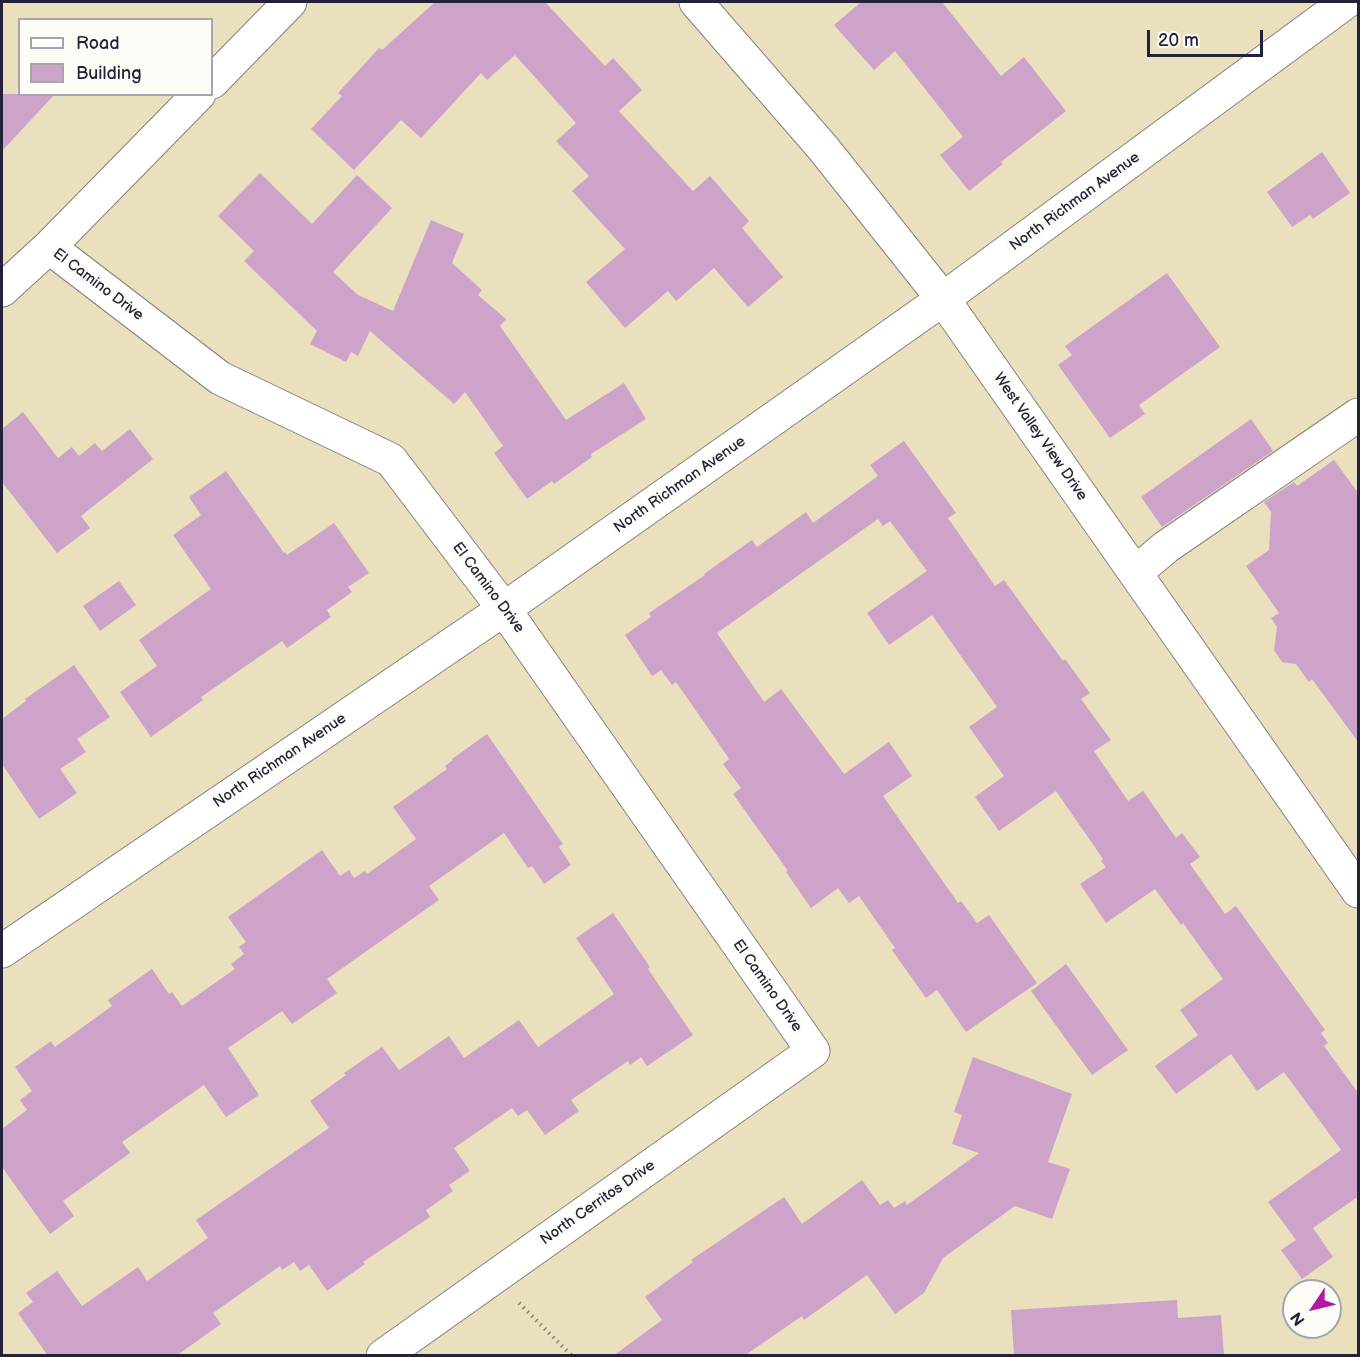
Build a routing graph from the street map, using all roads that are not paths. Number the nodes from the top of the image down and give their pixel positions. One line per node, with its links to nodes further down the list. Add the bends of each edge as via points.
1 (291, 2): 4 (street)
2 (696, 2): 8 (street, West Valley View Drive, via 824,148)
3 (1346, 2): 8 (street, North Richman Avenue)
4 (213, 81)
5 (197, 96): 6 (street)
6 (49, 247): 7 (street); 11 (street, El Camino Drive, via 220,378 391,460)
7 (2, 290)
8 (944, 299): 10 (street, West Valley View Drive); 11 (street, North Richman Avenue)
9 (1359, 415): 10 (street, via 1166,547)
10 (1135, 573): 12 (street, West Valley View Drive)
11 (504, 609): 13 (street, North Richman Avenue); 14 (street, El Camino Drive)
12 (1359, 891)
13 (2, 951)
14 (813, 1051): 15 (street, North Cerritos Drive)
15 (383, 1356)

